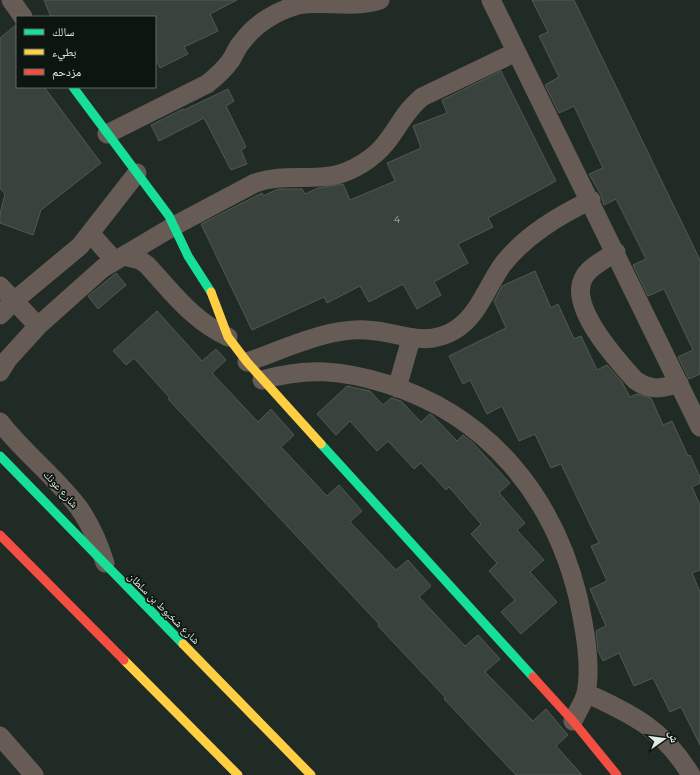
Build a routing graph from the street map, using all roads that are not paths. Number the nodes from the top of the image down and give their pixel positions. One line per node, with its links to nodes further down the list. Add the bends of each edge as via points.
1 (10, 0): 4 (street)
2 (380, 0): 7 (street, via 362,4 320,2 298,5 277,13 257,25 221,73 207,84)
3 (491, 0): 5 (street)
4 (22, 16)
5 (516, 52): 9 (street); 10 (street, via 422,97 409,107 384,145 363,163 338,174 311,179 284,176 269,178)
6 (74, 88): 7 (street)
7 (107, 134): 8 (street)
8 (137, 173): 10 (street, via 163,206); 11 (street)
9 (591, 200): 12 (street); 19 (street, via 543,226 522,244 504,263 467,321 441,336 426,340)
10 (174, 226): 13 (street); 18 (street, via 186,251 214,295)
11 (91, 234): 13 (street); 15 (street)
12 (616, 252): 23 (street); 23 (street, via 584,276 580,292 588,315 598,334 635,380 657,389)
13 (119, 258): 17 (street); 18 (street, via 140,260 147,265 201,323)
14 (0, 286): 15 (street)
15 (14, 301): 16 (street); 17 (street)
16 (0, 315)
17 (38, 326): 21 (street, via 8,359)
18 (228, 337): 20 (street)
19 (411, 339): 20 (street, via 366,330 334,332); 24 (street)
20 (247, 362): 22 (street)
21 (0, 372)
22 (262, 380): 24 (street, via 294,373 320,371 359,376); 31 (street)
23 (679, 383): 26 (street)
24 (397, 388): 30 (street, via 432,402 465,422 494,446 520,475 542,506 560,540 573,576 582,614 588,656)
25 (0, 422): 29 (street, شارع عونك, via 79,509 100,546)
26 (700, 427)
27 (0, 456): 29 (street, شارع شخبوط بن سلطان)
28 (0, 535): 33 (street)
29 (106, 566): 37 (street, شارع شخبوط بن سلطان)
30 (586, 693): 31 (street); 39 (street, via 632,715 657,732 678,754)
31 (573, 721): 38 (street)
32 (0, 736): 34 (street)
33 (201, 739): 35 (street); 36 (street)
34 (34, 775)
35 (224, 775)
36 (238, 775)
37 (312, 775)
38 (617, 775)
39 (691, 775)

